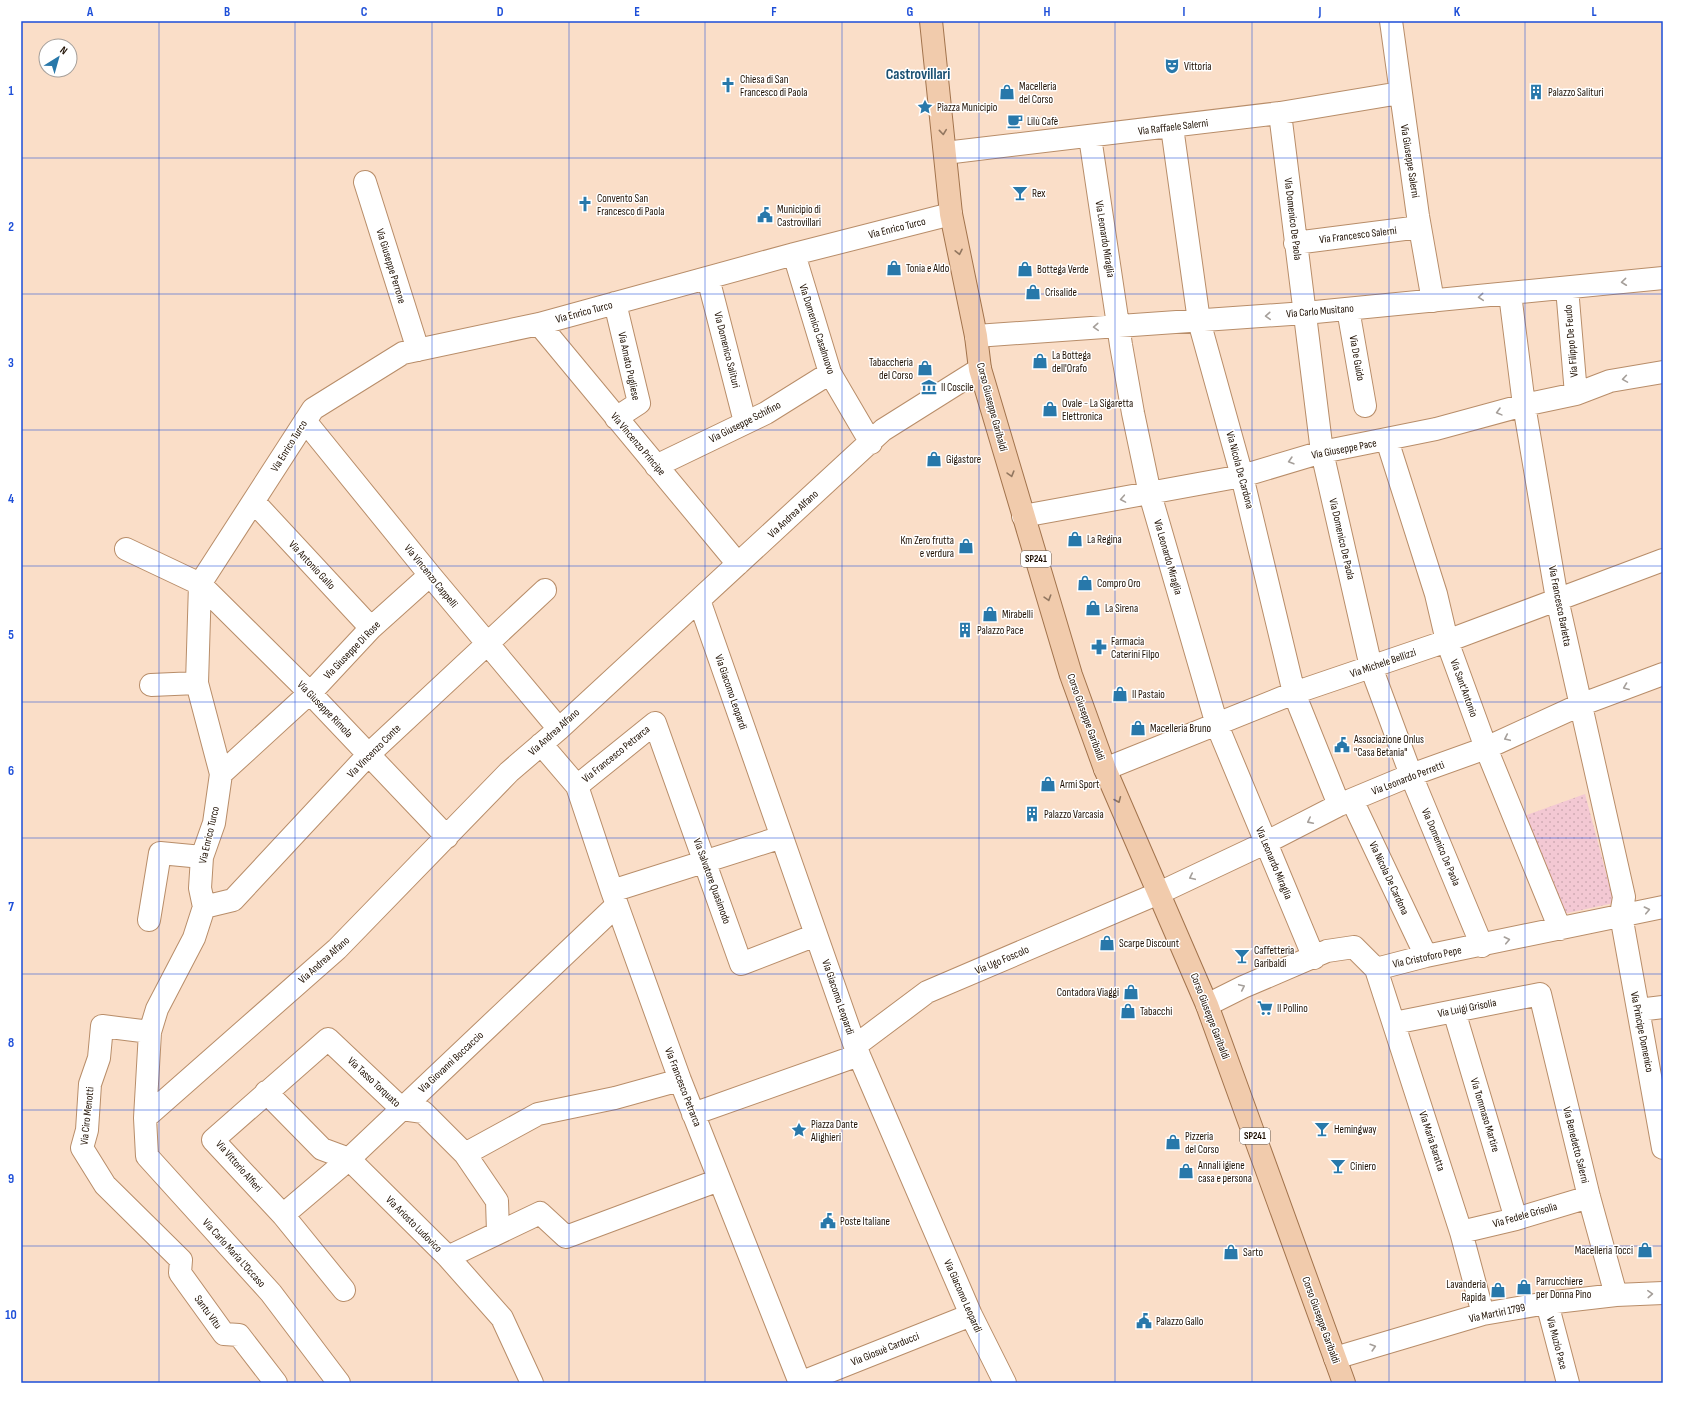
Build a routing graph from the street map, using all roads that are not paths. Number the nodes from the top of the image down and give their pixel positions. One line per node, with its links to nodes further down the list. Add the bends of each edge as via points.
1 (1391, 21): 3 (street, Via Giuseppe Salerni)
2 (935, 22): 7 (main road, Corso Giuseppe Garibaldi / SP241, one-way to 7)
3 (1400, 93): 4 (street, Via Raffaele Salerni); 10 (street, Via Giuseppe Salerni)
4 (1280, 113): 5 (street, Via Raffaele Salerni); 11 (street, Via Domenico De Paola)
5 (1172, 126): 6 (street, Via Raffaele Salerni); 21 (street, Via Nicola De Cardona)
6 (1090, 137): 7 (street, Via Raffaele Salerni); 23 (street, Via Leonardo Miraglia)
7 (945, 154): 9 (main road, Corso Giuseppe Garibaldi / SP241)
8 (365, 182): 25 (street, Via Giuseppe Perrone)
9 (951, 214): 12 (street, Via Enrico Turco); 24 (main road, Corso Giuseppe Garibaldi / SP241, one-way to 24)
10 (1420, 227): 11 (street, Via Francesco Salerni); 17 (street, Via Giuseppe Salerni)
11 (1295, 243): 20 (street, Via Domenico De Paola)
12 (794, 254): 13 (street, Via Enrico Turco); 28 (street, Via Domenico Casalnuovo)
13 (708, 278): 18 (street, Via Enrico Turco); 34 (street, Via Domenico Salituri)
14 (1663, 278): 15 (street, Via Carlo Musitano, one-way to 15)
15 (1567, 288): 16 (street, Via Carlo Musitano); 29 (street, Via Filippo De Feudo)
16 (1510, 294): 17 (street, Via Carlo Musitano, one-way to 17); 30 (street, Via Francesco Barletta)
17 (1433, 301): 19 (street, Via Carlo Musitano)
18 (615, 303): 22 (street, Via Enrico Turco); 32 (street, Via Amato Pugliese, via 639,403)
19 (1348, 309): 20 (street, Via Carlo Musitano); 31 (street, Via De Guido)
20 (1305, 313): 21 (street, Via Carlo Musitano, one-way to 21); 37 (street, Via Domenico De Paola)
21 (1199, 321): 23 (street, Via Carlo Musitano); 39 (street, Via Nicola De Cardona)
22 (539, 324): 25 (street, Via Enrico Turco); 32 (street, Via Vincenzo Principe)
23 (1118, 325): 24 (street, Via Carlo Musitano, one-way to 24); 40 (street, Via Leonardo Miraglia, via 1132,413)
24 (976, 336): 26 (main road, Corso Giuseppe Garibaldi / SP241)
25 (418, 350): 33 (street, Via Enrico Turco, via 403,353 313,409)
26 (980, 369): 36 (street, Via Andrea Alfano, via 883,430); 42 (main road, Corso Giuseppe Garibaldi / SP241, one-way to 42)
27 (1663, 372): 29 (street, Via Giuseppe Pace, one-way to 29, via 1610,381)
28 (830, 373): 34 (street, Via Giuseppe Schifino, via 766,413); 36 (street, Via Domenico Casalnuovo)
29 (1576, 394): 30 (street, Via Giuseppe Pace)
30 (1524, 405): 35 (street, Via Giuseppe Pace, one-way to 35); 49 (street, Via Francesco Barletta)
31 (1365, 406)
32 (616, 418): 38 (street, Via Vincenzo Principe)
33 (305, 421): 41 (street, Via Enrico Turco); 46 (street, Via Vincenzo Cappelli)
34 (745, 422): 38 (street, Via Giuseppe Schifino)
35 (1387, 440): 37 (street, Via Giuseppe Pace); 52 (street, Via Sant'Antonio, via 1436,594)
36 (871, 442): 45 (street, Via Andrea Alfano)
37 (1322, 452): 39 (street, Via Giuseppe Pace, one-way to 39); 54 (street, Via Domenico De Paola)
38 (656, 466): 45 (street, Via Vincenzo Principe)
39 (1242, 476): 40 (street, Via Giuseppe Pace); 59 (street, Via Nicola De Cardona)
40 (1150, 494): 42 (street, Via Giuseppe Pace, one-way to 42); 62 (street, Via Leonardo Miraglia)
41 (254, 502): 47 (street, Via Enrico Turco); 51 (street, Via Antonio Gallo)
42 (1023, 516): 67 (main road, Corso Giuseppe Garibaldi / SP241, one-way to 67, via 1071,675)
43 (126, 549): 47 (street, Via Giuseppe Rimola)
44 (1663, 560): 49 (street, Via Michele Bellizzi)
45 (738, 564): 50 (street, Via Andrea Alfano)
46 (430, 575): 51 (street, Via Giuseppe Di Rose); 53 (street, Via Vincenzo Cappelli)
47 (200, 584): 56 (street, Via Enrico Turco); 58 (street, Via Giuseppe Rimola)
48 (545, 590): 53 (street, Via Vincenzo Conte)
49 (1557, 599): 52 (street, Via Michele Bellizzi); 60 (street, Via Francesco Barletta)
50 (699, 600): 63 (street, Via Andrea Alfano); 73 (street, Via Giacomo Leopardi)
51 (371, 628): 58 (street, Via Giuseppe Di Rose)
52 (1447, 641): 54 (street, Via Michele Bellizzi); 65 (street, Via Sant'Antonio)
53 (487, 644): 63 (street, Via Vincenzo Cappelli); 66 (street, Via Vincenzo Conte)
54 (1371, 667): 59 (street, Via Michele Bellizzi); 69 (street, Via Domenico De Paola)
55 (1663, 674): 60 (street, Via Leonardo Perretti, one-way to 60)
56 (197, 683): 57 (street); 68 (street, Via Enrico Turco)
57 (151, 685)
58 (310, 693): 66 (street, Via Giuseppe Rimola); 68 (street, Via Giuseppe Di Rose)
59 (1294, 693): 62 (street, Via Michele Bellizzi); 71 (street, Via Nicola De Cardona)
60 (1580, 705): 65 (street, Via Leonardo Perretti, one-way to 65); 81 (street, Via Francesco Barletta, via 1624,897)
61 (655, 723): 70 (street, Via Francesco Petrarca); 76 (street, Via Salvatore Quasimodo)
62 (1217, 725): 67 (street, Via Michele Bellizzi); 74 (street, Via Leonardo Miraglia)
63 (559, 729): 64 (street, Via Andrea Alfano)
64 (541, 744): 70 (street, Via Francesco Petrarca); 72 (street, Via Andrea Alfano, via 509,772)
65 (1486, 748): 69 (street, Via Leonardo Perretti); 83 (street, Via Sant'Antonio)
66 (369, 754): 72 (street, Via Giuseppe Rimola); 79 (street, Via Vincenzo Conte, via 233,900)
67 (1105, 769): 77 (main road, Corso Giuseppe Garibaldi / SP241, one-way to 77)
68 (221, 774): 75 (street, Via Enrico Turco, via 214,823)
69 (1411, 775): 71 (street, Via Leonardo Perretti); 85 (street, Via Domenico De Paola)
70 (578, 786): 78 (street, Via Francesco Petrarca)
71 (1346, 803): 74 (street, Via Leonardo Perretti, one-way to 74); 86 (street, Via Nicola De Cardona)
72 (447, 836): 103 (street, Via Andrea Alfano, via 337,950)
73 (782, 837): 76 (street); 84 (street, Via Giacomo Leopardi)
74 (1265, 843): 77 (street, Via Leonardo Perretti, one-way to 77); 87 (street, Via Leonardo Miraglia)
75 (202, 857): 79 (street, Via Enrico Turco, via 200,888); 82 (street, via 160,853)
76 (705, 862): 78 (street); 84 (street, Via Salvatore Quasimodo, via 741,964)
77 (1159, 893): 90 (main road, Corso Giuseppe Garibaldi / SP241); 97 (street, Via Ugo Foscolo, via 927,992)
78 (614, 898): 98 (street, Via Francesco Petrarca); 100 (street, Via Giovanni Boccaccio)
79 (204, 907): 95 (street, Via Enrico Turco, via 194,938 157,1009)
80 (1663, 907): 81 (street, Via Cristoforo Pepe, one-way to 80)
81 (1621, 915): 83 (street, Via Cristoforo Pepe); 92 (street, Via Principe Domenico)
82 (149, 920)
83 (1560, 929): 85 (street, Via Cristoforo Pepe, one-way to 83)
84 (816, 935): 97 (street, Via Giacomo Leopardi)
85 (1482, 946): 86 (street, Via Cristoforo Pepe)
86 (1426, 956): 88 (street, Via Cristoforo Pepe)
87 (1314, 958): 88 (street, via 1327,951 1354,947); 90 (street, one-way to 87, via 1243,987)
88 (1376, 969): 94 (street, Via Maria Baratta)
89 (1540, 994): 93 (street, Via Luigi Grisolia); 108 (street, Via Benedetto Salerni)
90 (1207, 1005): 121 (main road, Corso Giuseppe Garibaldi / SP241)
91 (1663, 1007): 92 (street)
92 (1638, 1010): 101 (street, Via Principe Domenico)
93 (1454, 1011): 94 (street, Via Luigi Grisolia); 110 (street, Via Tommaso Martire)
94 (1394, 1023): 112 (street, Via Maria Baratta)
95 (150, 1032): 103 (street, Via Enrico Turco); 113 (street, Via Ciro Menotti, via 102,1026 99,1058 90,1084 87,1130 82,1148 105,1184)
96 (328, 1039): 99 (street, Via Vittorio Alfieri); 100 (street, Via Tasso Torquato)
97 (857, 1051): 102 (street); 120 (street, Via Giacomo Leopardi)
98 (680, 1080): 102 (street, Via Francesco Petrarca); 105 (street, via 615,1098 538,1114)
99 (266, 1092): 106 (street, Via Ariosto Ludovico, via 322,1149); 109 (street, Via Vittorio Alfieri, via 213,1140)
100 (402, 1109): 105 (street, Via Tasso Torquato, via 423,1112); 106 (street, Via Giovanni Boccaccio)
101 (1660, 1113): 104 (street, Via Principe Domenico)
102 (693, 1114): 107 (street, Via Francesco Petrarca)
103 (145, 1118): 123 (street, Via Carlo Maria L'Occaso, via 147,1156 270,1293)
104 (1663, 1148)
105 (465, 1154): 111 (street, Via Tasso Torquato, via 497,1201)
106 (349, 1159): 109 (street, Via Giovanni Boccaccio); 114 (street, Via Ariosto Ludovico)
107 (719, 1180): 111 (street, via 566,1237 540,1213); 125 (street, Via Francesco Petrarca)
108 (1589, 1197): 110 (street, Via Fedele Grisolia); 117 (street, Via Benedetto Salerni)
109 (283, 1215): 115 (street, Via Vittorio Alfieri)
110 (1516, 1219): 112 (street, Via Fedele Grisolia)
111 (498, 1232): 114 (street)
112 (1461, 1232): 119 (street, Via Maria Baratta)
113 (168, 1248): 122 (street, Santu Vitu, via 181,1260 180,1273 224,1334 239,1335)
114 (448, 1258): 124 (street, Via Ariosto Ludovico, via 502,1318)
115 (344, 1290)
116 (1663, 1293): 117 (street, Via Martiri 1799, one-way to 116)
117 (1616, 1295): 118 (street, Via Martiri 1799)
118 (1546, 1303): 119 (street, Via Martiri 1799); 128 (street, Via Muzio Pace)
119 (1483, 1314): 121 (street, Via Martiri 1799, one-way to 119)
120 (971, 1315): 125 (street, Via Giosuè Carducci); 126 (street, Via Giacomo Leopardi)
121 (1335, 1358): 127 (main road, Corso Giuseppe Garibaldi / SP241)
122 (276, 1383)
123 (340, 1383)
124 (532, 1383)
125 (800, 1383)
126 (1005, 1383)
127 (1344, 1383)
128 (1568, 1383)

